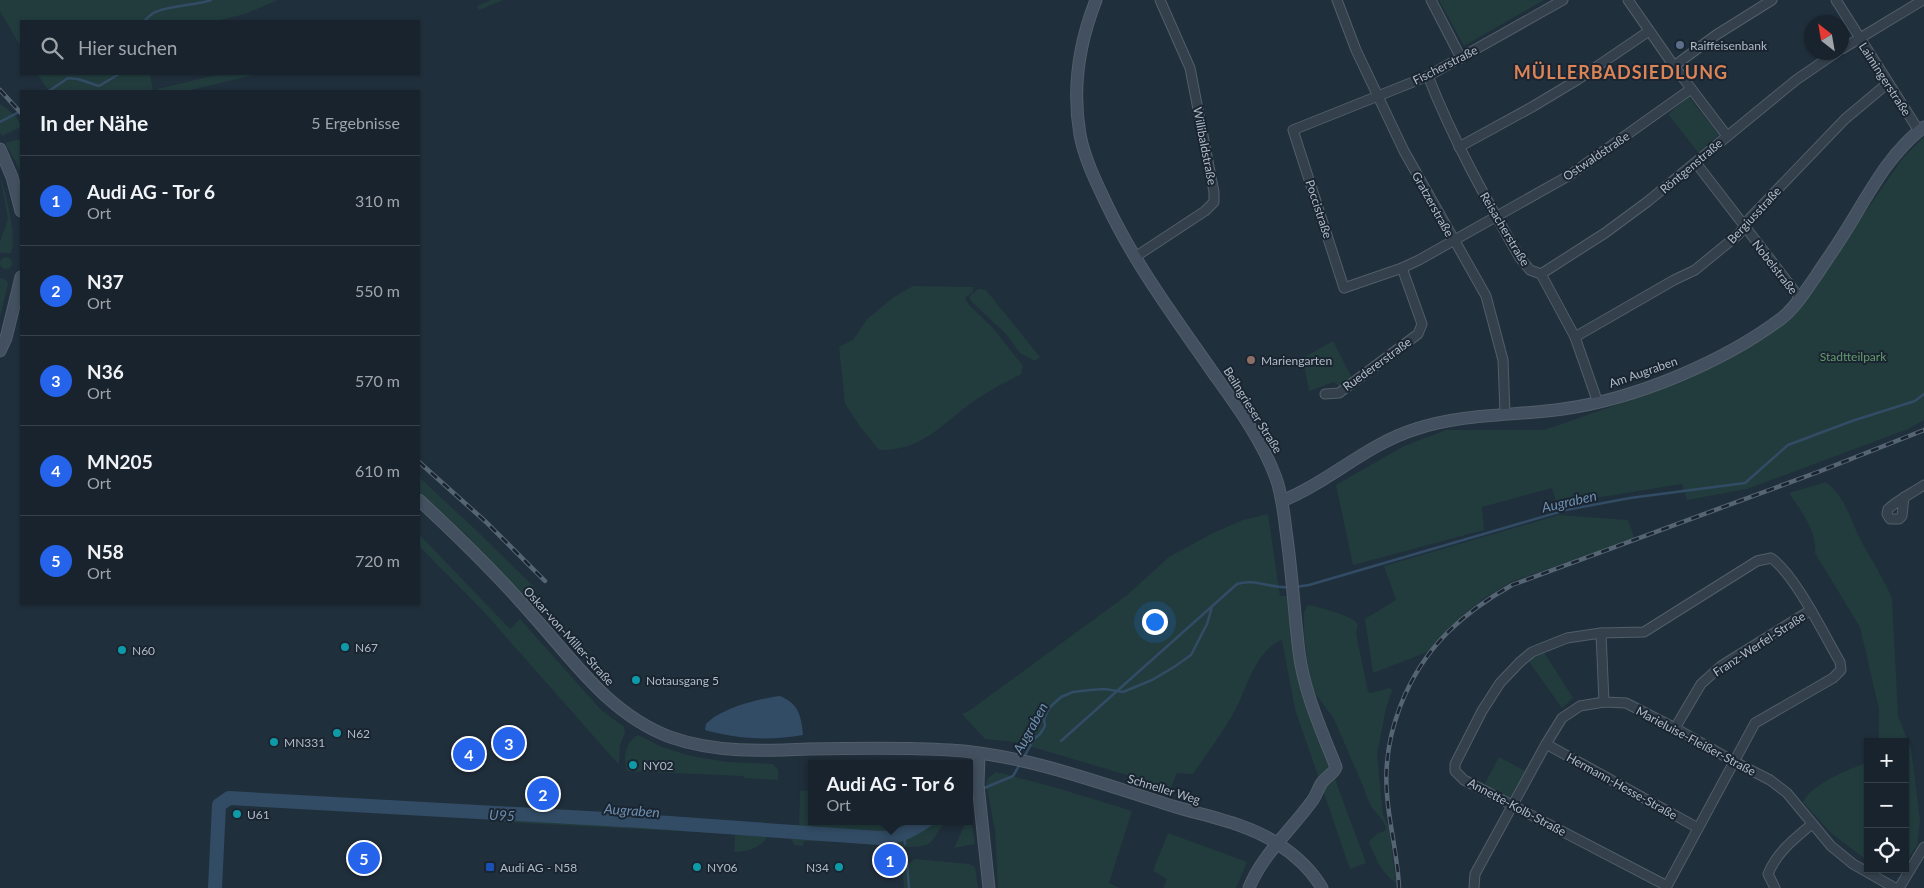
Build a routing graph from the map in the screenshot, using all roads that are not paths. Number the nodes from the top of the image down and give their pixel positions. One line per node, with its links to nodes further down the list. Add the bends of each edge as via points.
1 (1096, 0): 30 (main road, Beilngrieser Straße, via 1086,24 1078,70 1080,135 1093,177)
2 (1160, 0): 30 (street, Willibaldstraße, via 1190,68 1214,202)
3 (1337, 0): 19 (street, Gratzerstraße)
4 (1430, 0): 13 (street)
5 (1563, 0): 13 (street, Fischerstraße)
6 (1628, 0): 10 (street)
7 (1772, 0): 15 (street)
8 (1836, 0): 11 (street, Laimingerstraße)
9 (1923, 0): 11 (street)
10 (1649, 31): 15 (street); 23 (street, via 1577,80)
11 (1859, 38): 12 (street); 17 (street, Laimingerstraße)
12 (1849, 44)
13 (1461, 58): 16 (street, Fischerstraße)
14 (1825, 60): 22 (street, Röntgenstraße)
15 (1674, 66): 18 (street)
16 (1428, 76): 19 (street, Fischerstraße); 23 (street, Reisacherstraße)
17 (1888, 83): 20 (street, Laimingerstraße); 28 (street, Bergiusstraße, via 1845,119)
18 (1691, 89): 22 (street); 27 (street, Ostwaldstraße, via 1570,175)
19 (1377, 96): 21 (street, Fischerstraße); 29 (street, Gratzerstraße)
20 (1922, 129): 35 (main road, Am Augraben, via 1870,190 1839,243)
21 (1294, 130): 34 (street, Poccistraße)
22 (1727, 136): 25 (street, Röntgenstraße)
23 (1459, 147): 27 (street, Reisacherstraße)
24 (0, 150): 26 (main road)
25 (1696, 163): 28 (street, Nobelstraße); 32 (street, Röntgenstraße, via 1605,233)
26 (20, 207)
27 (1497, 217): 29 (street, Ostwaldstraße); 32 (street, Reisacherstraße, via 1520,258 1530,270)
28 (1744, 227): 35 (street, Nobelstraße); 37 (street, Bergiusstraße, via 1740,234 1695,270)
29 (1454, 241): 31 (street, Ostwaldstraße); 42 (street, Gratzerstraße, via 1486,296 1503,360)
30 (1135, 257): 46 (main road, Beilngrieser Straße, via 1247,423 1271,465)
31 (1402, 268): 34 (street, Ostwaldstraße); 40 (street, Ruedererstraße, via 1422,324 1418,334 1338,393)
32 (1541, 274): 37 (street, Reisacherstraße)
33 (20, 281): 38 (main road)
34 (1344, 288)
35 (1800, 298): 41 (main road, Am Augraben, via 1784,316 1723,356)
36 (20, 319): 38 (main road)
37 (1575, 337): 41 (street, Reisacherstraße)
38 (6, 338): 39 (main road)
39 (0, 351)
40 (1325, 394)
41 (1598, 403): 42 (main road, Am Augraben)
42 (1504, 414): 46 (main road, Am Augraben, via 1448,421 1392,438)
43 (1924, 485): 44 (street)
44 (1904, 497)
45 (420, 501): 52 (main road, Oskar-von-Miller-Straße, via 468,545 596,688 631,717 669,736 718,748 743,750 913,749)
46 (1282, 501): 57 (main road, Beilngrieser Straße, via 1299,653 1307,693 1336,767)
47 (1810, 610): 48 (street, Annette-Kolb-Straße, via 1780,564 1771,558 1757,561 1644,632); 50 (street, Franz-Werfel-Straße, via 1721,666 1701,684); 53 (street, Annette-Kolb-Straße, via 1840,662 1841,670 1833,678 1755,723)
48 (1601, 633): 49 (street); 54 (street, Annette-Kolb-Straße, via 1567,638 1532,652 1505,677 1482,711 1455,764 1455,771 1464,780)
49 (1604, 702): 50 (street, Marieluise-Fleißer-Straße, via 1626,703); 51 (street, Marieluise-Fleißer-Straße, via 1580,706 1562,718)
50 (1675, 728): 53 (street, Marieluise-Fleißer-Straße)
51 (1546, 744): 54 (street, Marieluise-Fleißer-Straße); 56 (street, Hermann-Hesse-Straße)
52 (979, 754): 57 (main road, Schneller Weg, via 1029,762 1245,828); 59 (main road, via 978,790)
53 (1733, 761): 55 (street, Marieluise-Fleißer-Straße, via 1770,780 1787,793); 56 (street, Annette-Kolb-Straße)
54 (1512, 805): 56 (street, Annette-Kolb-Straße, via 1667,886); 62 (street, Marieluise-Fleißer-Straße, via 1475,874)
55 (1812, 824): 63 (street, via 1784,847 1771,866 1768,874); 64 (street, Marieluise-Fleißer-Straße, via 1853,864)
56 (1698, 828)
57 (1278, 844): 60 (main road); 61 (main road, Schneller Weg, via 1307,869)
58 (1924, 847): 65 (street)
59 (989, 888)
60 (1249, 888)
61 (1322, 888)
62 (1474, 888)
63 (1776, 888)
64 (1895, 888)
65 (1900, 888)

